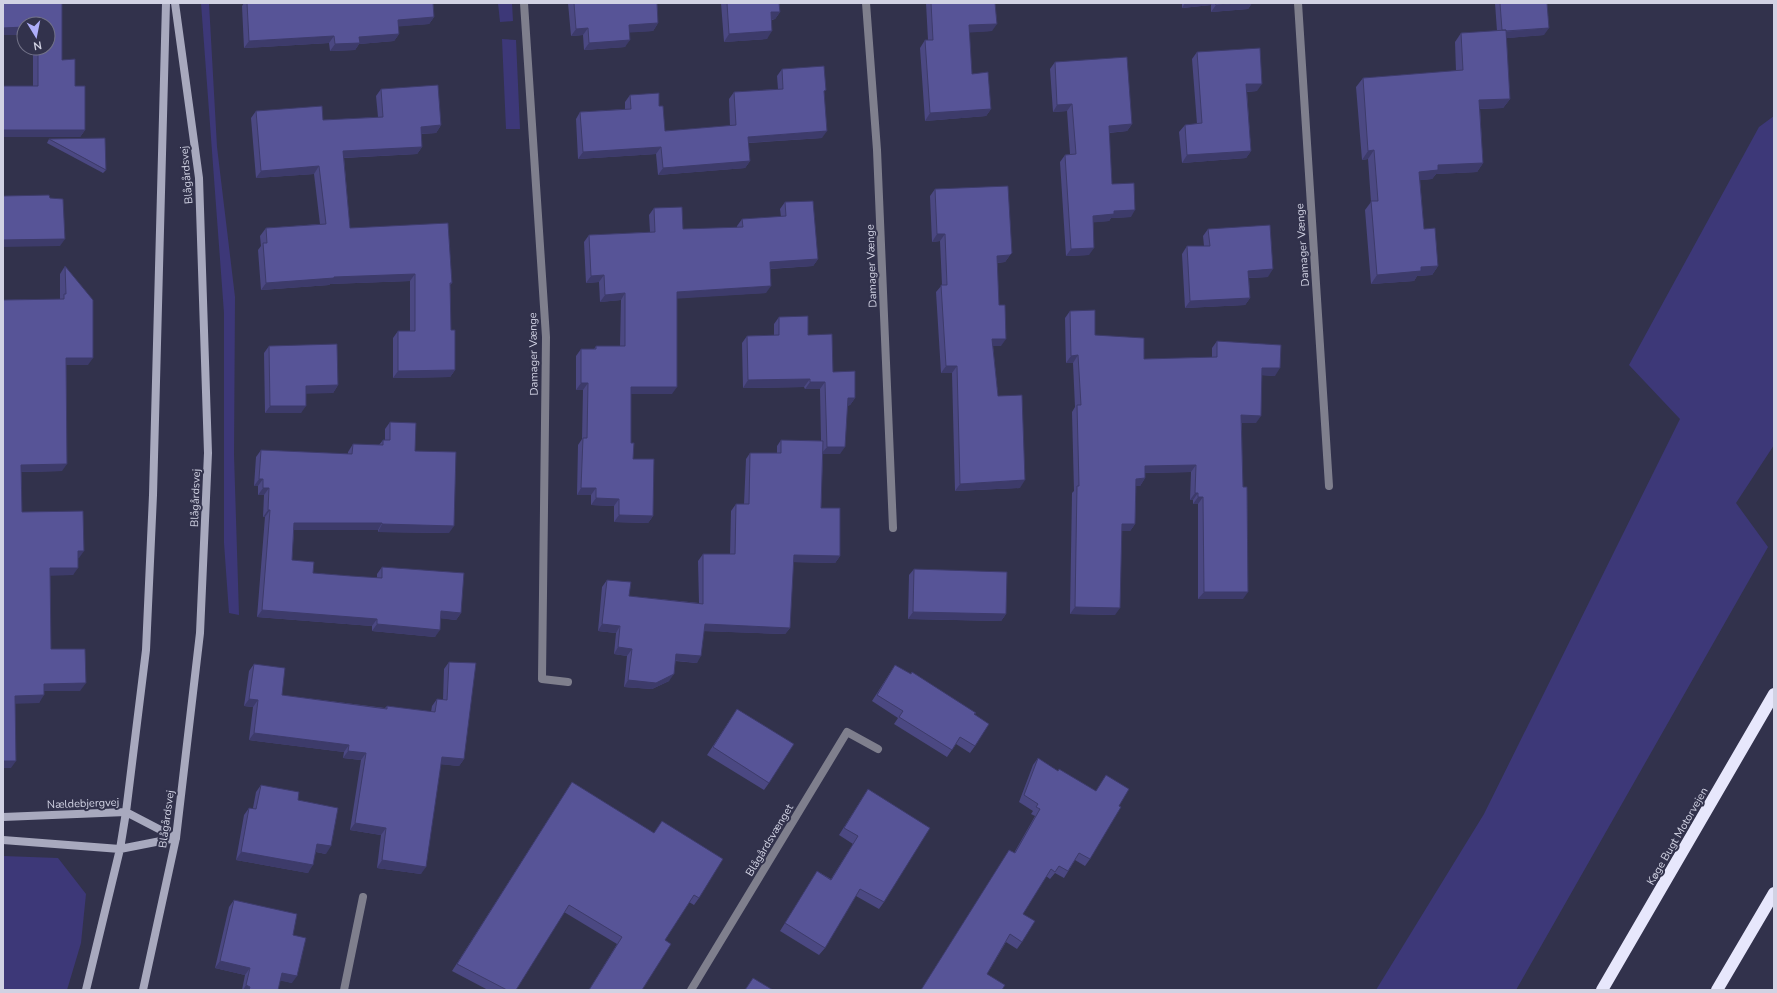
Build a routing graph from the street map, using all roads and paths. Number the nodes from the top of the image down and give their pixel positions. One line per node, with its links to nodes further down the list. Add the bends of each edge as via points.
1 (166, 3): 11 (street, Blågårdsvej, via 154,495 147,642)
2 (175, 3): 13 (street, Blågårdsvej, via 198,178 208,453 200,633)
3 (524, 3): 8 (street, Damager Vænge, via 546,337 542,679)
4 (866, 3): 7 (street, Damager Vænge, via 877,150)
5 (1298, 3): 6 (street, Damager Vænge)
6 (1329, 486)
7 (892, 528)
8 (568, 682)
9 (1774, 694): 22 (highway, Køge Bugt Motorvejen)
10 (878, 749): 21 (street, Blågårdsvænget, via 847,732)
11 (126, 812): 12 (street, Nældebjergvej); 13 (street, Nældebjergvej); 15 (street, Blågårdsvej)
12 (3, 817)
13 (176, 838): 15 (street); 19 (street, Blågårdsvej)
14 (3, 840): 15 (street)
15 (120, 849): 18 (street, Blågårdsvej)
16 (1774, 893): 23 (highway)
17 (363, 897): 20 (street)
18 (86, 990)
19 (143, 990)
20 (344, 990)
21 (691, 990)
22 (1602, 990)
23 (1717, 990)

